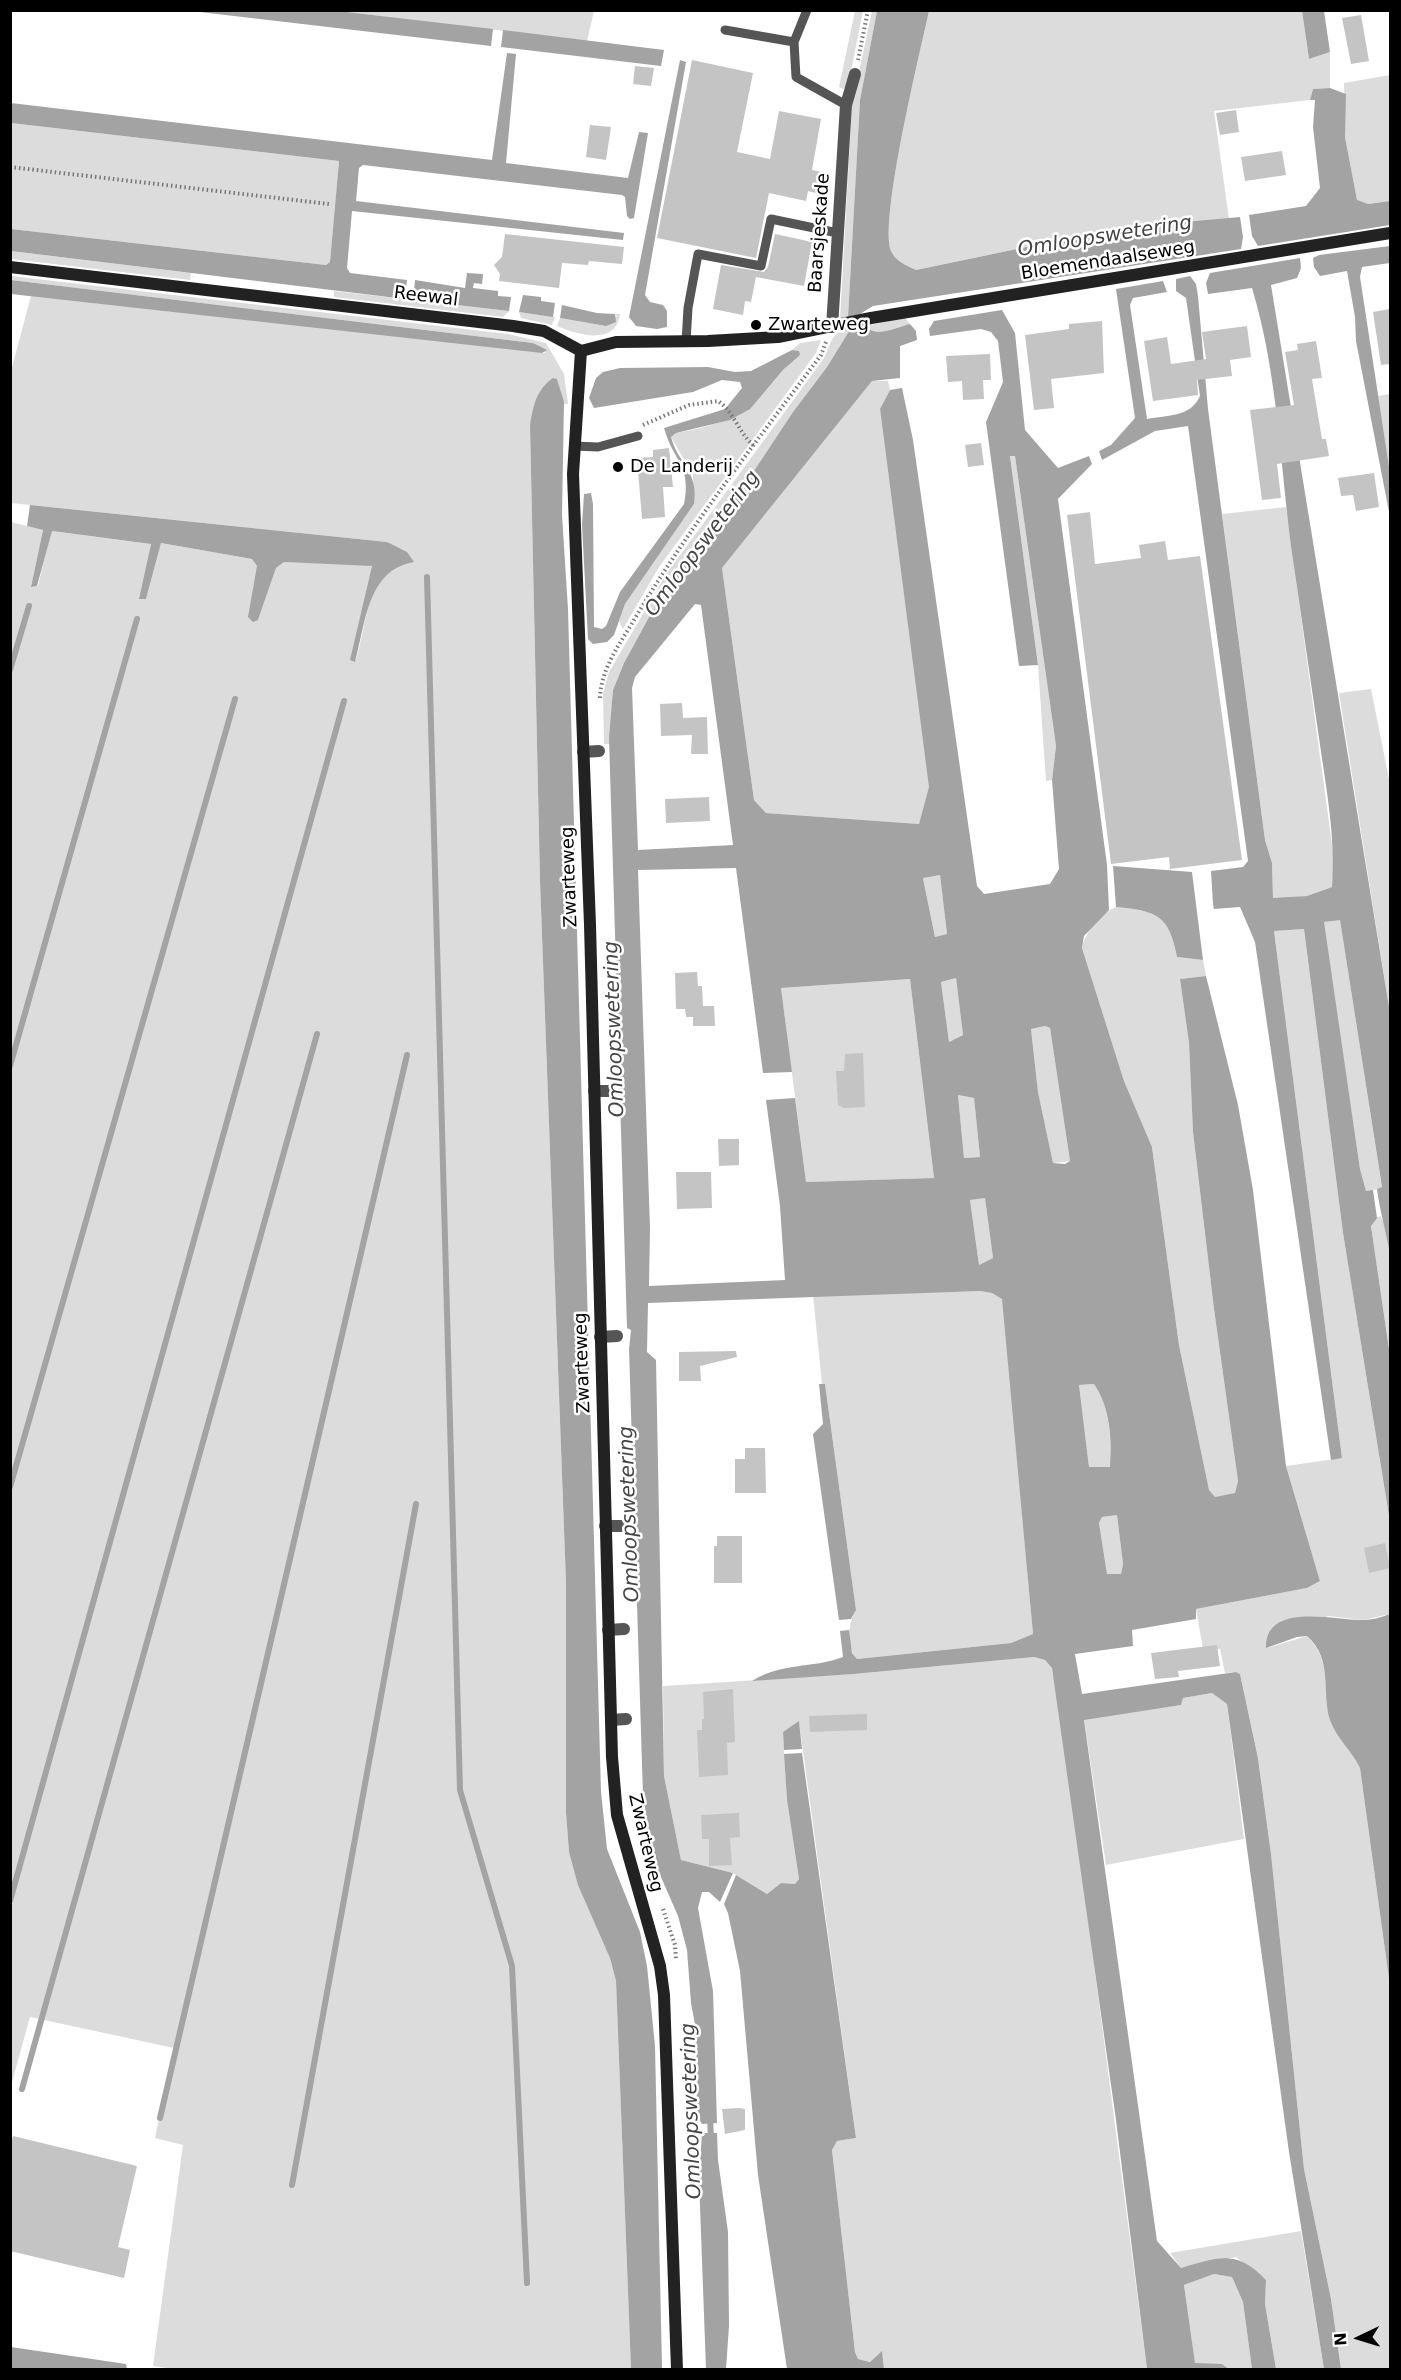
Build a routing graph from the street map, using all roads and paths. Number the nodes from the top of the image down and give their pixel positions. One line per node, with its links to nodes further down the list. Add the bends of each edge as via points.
1 (807, 10): 4 (lane)
2 (868, 10): 5 (path)
3 (724, 30): 4 (lane)
4 (794, 42): 6 (lane, via 796,77)
5 (855, 74): 6 (street, Baarsjeskade)
6 (846, 105): 9 (street, Baarsjeskade)
7 (10, 167): 8 (path)
8 (329, 204)
9 (838, 233): 12 (street, Baarsjeskade); 13 (lane, via 771,219 761,267 698,255)
10 (1390, 233): 12 (street, Bloemendaalseweg)
11 (10, 267): 14 (street, Reewal, via 513,326 544,331)
12 (832, 327): 13 (street, via 763,339); 17 (path, via 821,355)
13 (686, 342): 14 (street, via 616,342)
14 (580, 351): 16 (street, Zwarteweg)
15 (638, 436): 16 (lane, via 598,447); 17 (path, via 644,424 689,405 718,401)
16 (574, 446): 20 (street, Zwarteweg)
17 (754, 446): 18 (path, via 663,571 607,666 600,684)
18 (599, 703)
19 (598, 751): 20 (street)
20 (583, 752): 21 (street, Zwarteweg)
21 (594, 1091): 22 (street); 24 (street, Zwarteweg)
22 (609, 1091)
23 (617, 1336): 24 (street)
24 (600, 1337): 25 (street, Zwarteweg)
25 (606, 1526): 26 (street); 28 (street, Zwarteweg)
26 (621, 1526)
27 (624, 1629): 28 (street)
28 (608, 1630): 30 (street, Zwarteweg)
29 (626, 1719): 30 (street)
30 (611, 1720): 33 (street, Zwarteweg, via 617,1815 660,1966 664,1995)
31 (661, 1903): 32 (path, Zwarteweg, via 675,1945)
32 (677, 1966)
33 (677, 2370)

